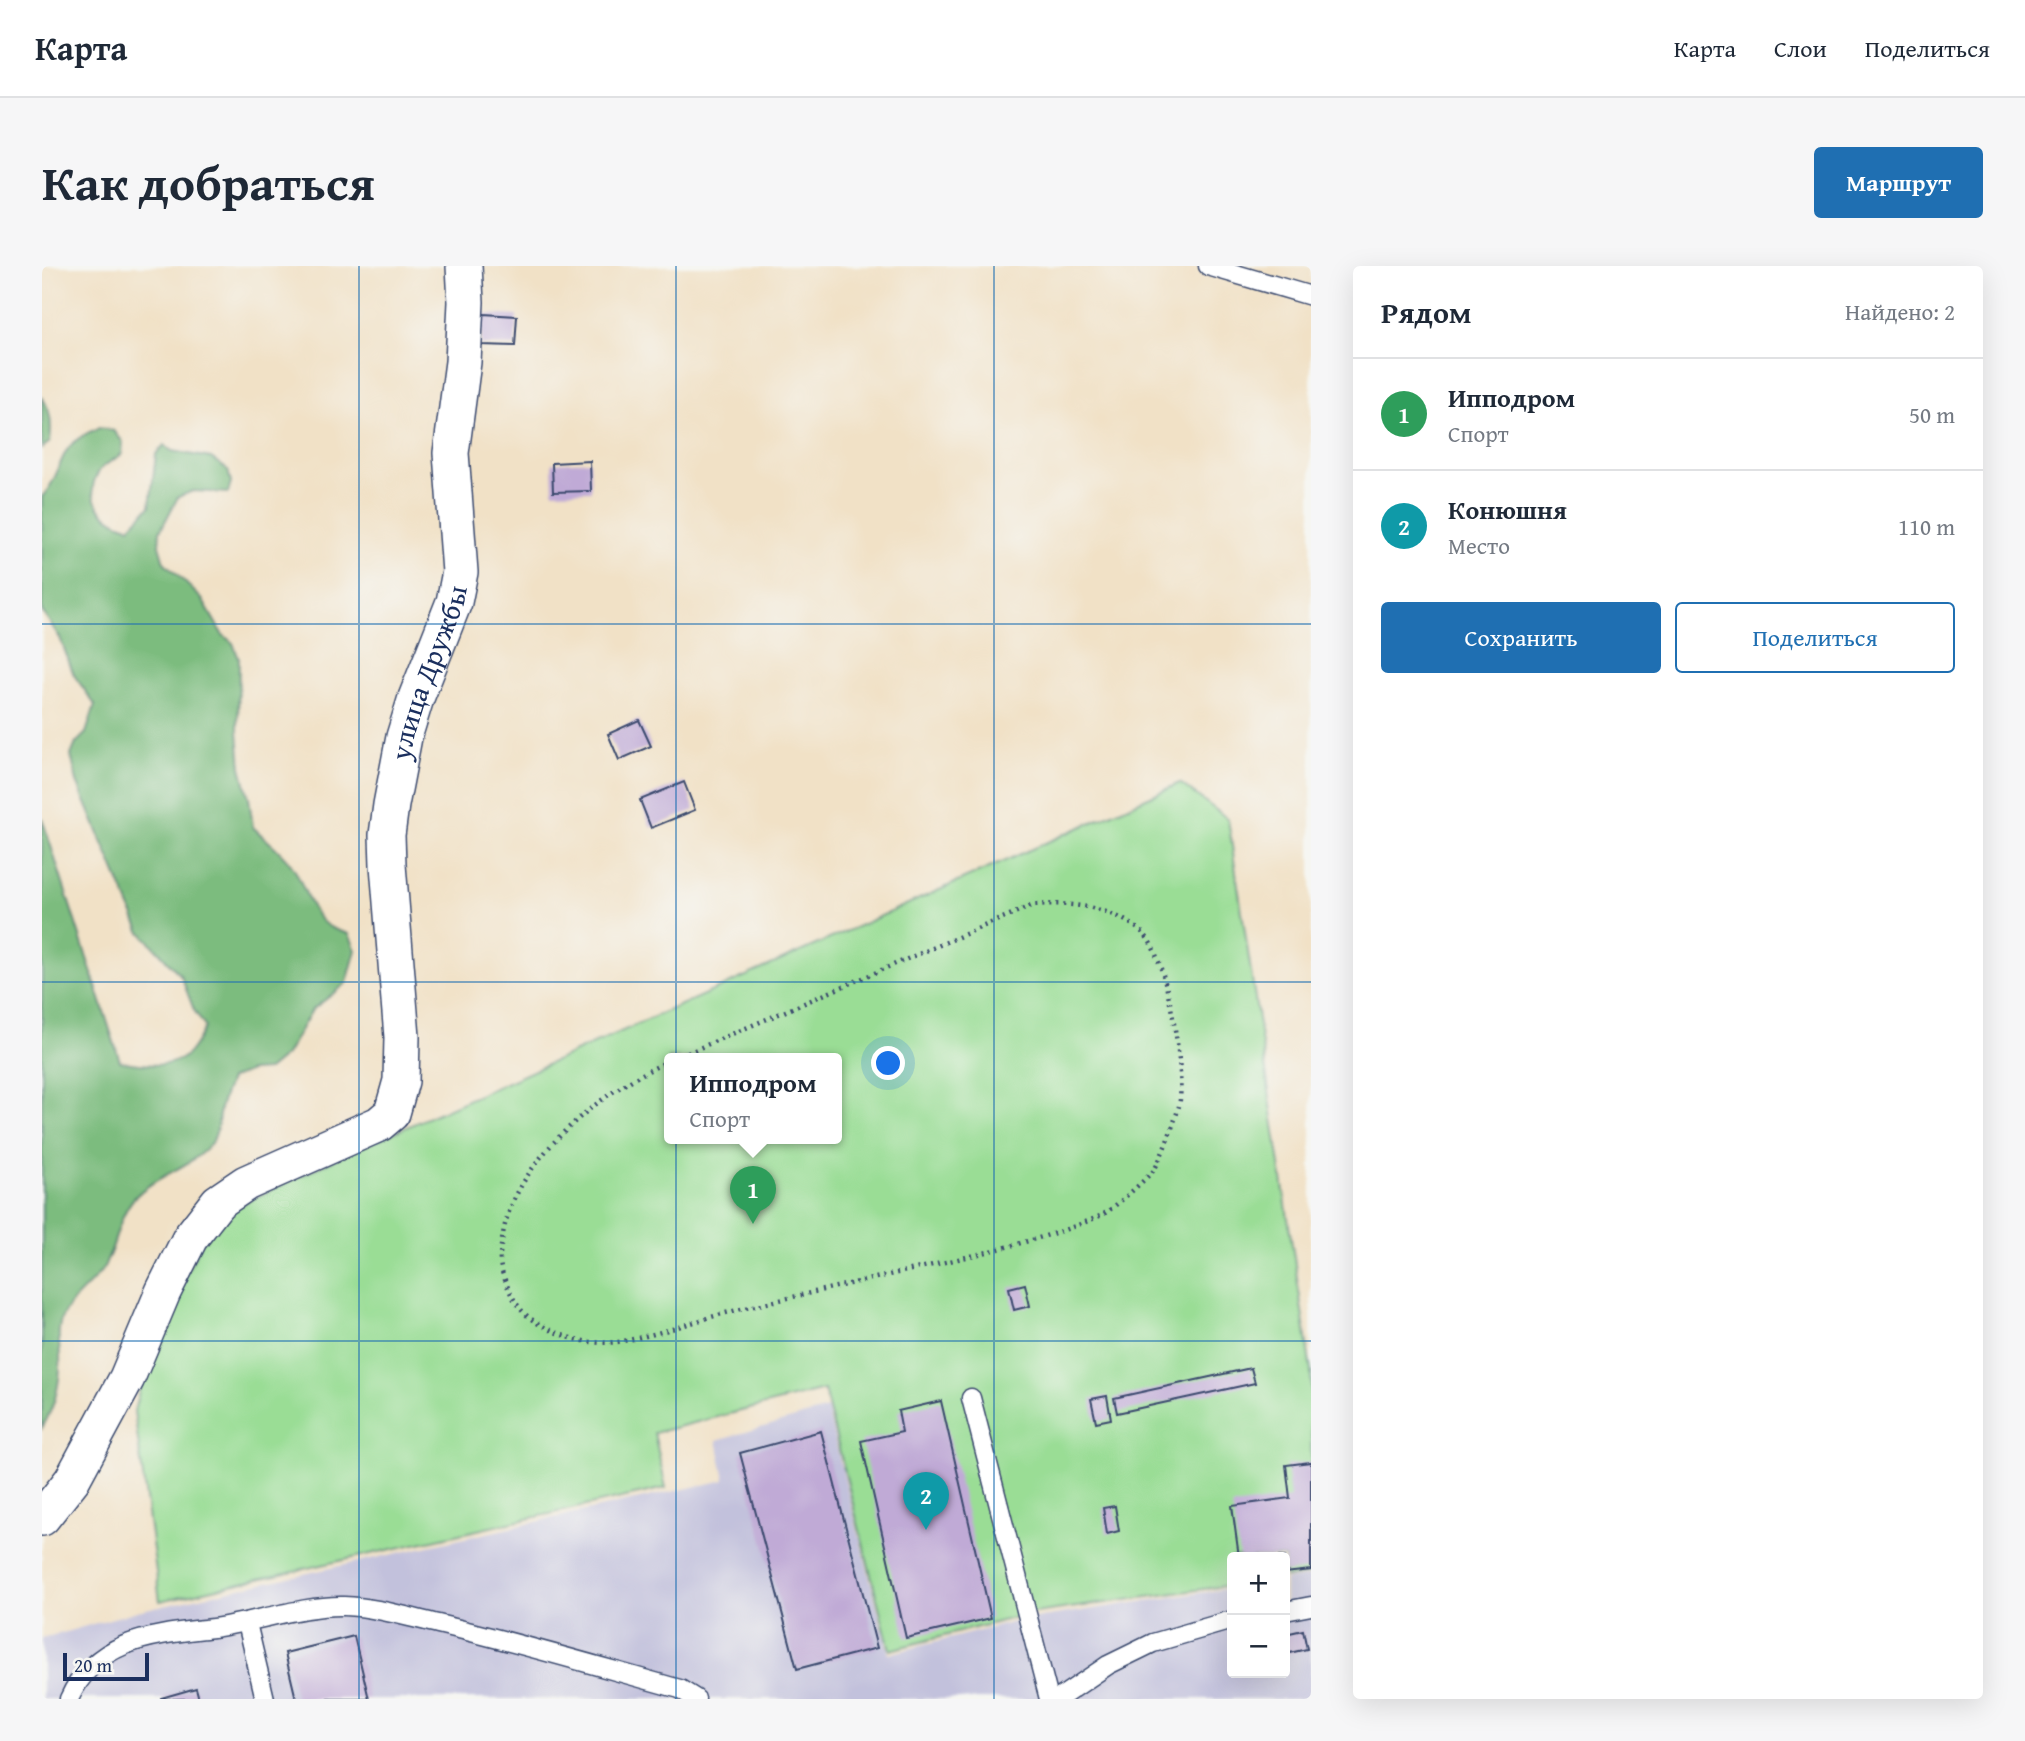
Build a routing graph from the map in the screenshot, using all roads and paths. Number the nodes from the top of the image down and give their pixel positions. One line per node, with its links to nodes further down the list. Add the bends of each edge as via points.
1 (464, 266): 7 (street, улица Дружбы, via 463,362 451,453 460,572 454,602 404,737 387,835 402,1037 401,1081 392,1113 379,1124 246,1183 218,1202 190,1238 127,1378 72,1480)
2 (1208, 266): 3 (lane)
3 (1311, 296)
4 (688, 1053): 5 (path, via 1033,905 1062,902 1124,919 1146,936 1163,975 1177,1037 1180,1103 1155,1168 1107,1213 1046,1237 621,1342 563,1336 518,1310 498,1264 505,1224 533,1166 555,1140 602,1101)
5 (664, 1064)
6 (971, 1398): 15 (lane)
7 (42, 1518)
8 (1311, 1606): 9 (lane)
9 (1290, 1610)
10 (1227, 1621): 16 (lane, via 1153,1643 1108,1665)
11 (247, 1623): 12 (lane, via 160,1634 119,1646 94,1662); 13 (lane); 14 (lane, via 318,1607 372,1609 680,1689)
12 (69, 1699)
13 (265, 1699)
14 (696, 1699)
15 (1049, 1699)
16 (1058, 1699)

